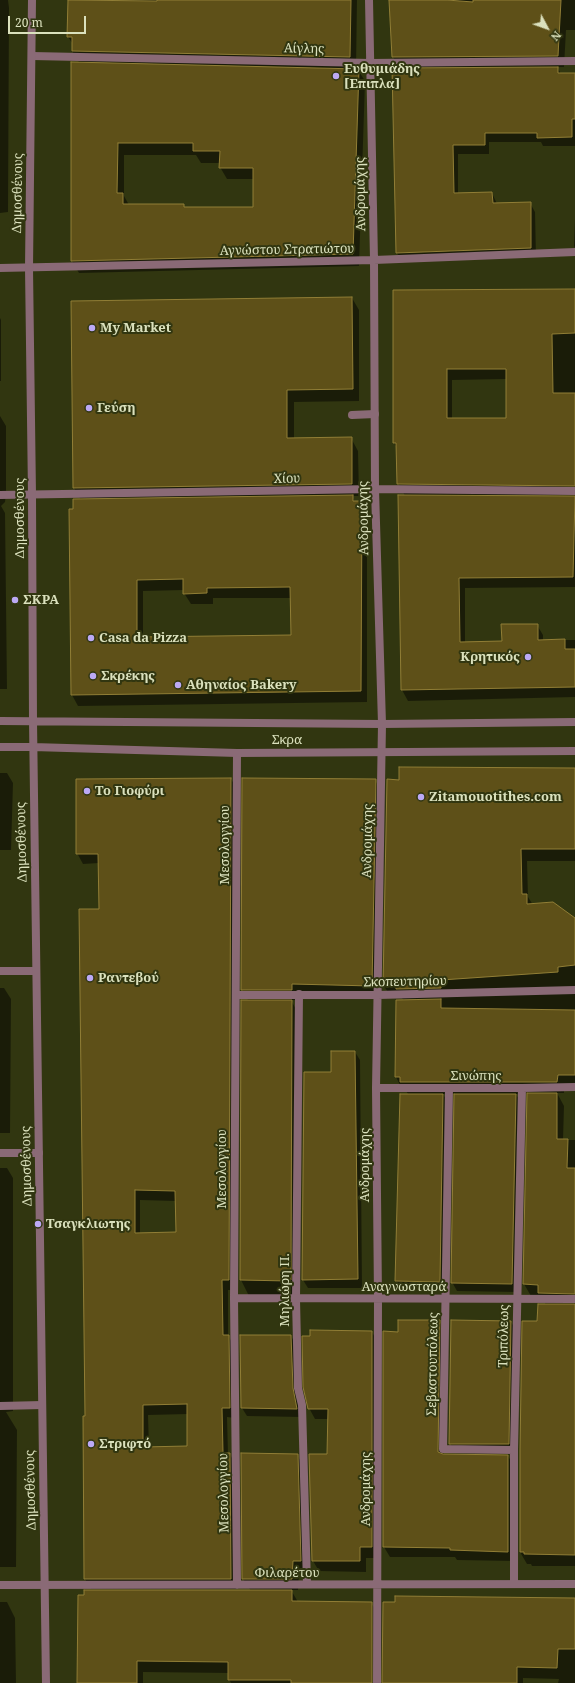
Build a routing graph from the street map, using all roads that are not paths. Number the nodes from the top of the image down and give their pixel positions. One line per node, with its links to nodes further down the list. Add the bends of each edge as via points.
1 (32, 0): 3 (street, Δημοσθένους)
2 (369, 0): 5 (street, Ανδρομάχης)
3 (32, 56): 5 (street, Αίγλης); 9 (street, Δημοσθένους)
4 (575, 61): 5 (street, Αίγλης)
5 (370, 63): 7 (street, Ανδρομάχης)
6 (575, 252): 7 (street, Αγνώστου Στρατιώτου)
7 (374, 260): 9 (street, Αγνώστου Στρατιώτου); 10 (street, Ανδρομάχης)
8 (0, 268): 9 (street, Αγνώστου Στρατιώτου)
9 (29, 268): 15 (street, Δημοσθένους)
10 (375, 414): 11 (street); 12 (street, Ανδρομάχης)
11 (352, 415)
12 (375, 490): 13 (street, Χίου); 15 (street, Χίου); 19 (street, Ανδρομάχης)
13 (575, 491)
14 (0, 495): 15 (street, Χίου)
15 (32, 495): 17 (street, Δημοσθένους)
16 (0, 721): 17 (street, Σκρα)
17 (33, 721): 19 (street, Σκρα); 21 (street, Δημοσθένους)
18 (575, 722): 19 (street, Σκρα)
19 (382, 724): 23 (street, Ανδρομάχης)
20 (0, 747): 21 (street, Σκρα)
21 (33, 747): 24 (street, Σκρα); 26 (street, Δημοσθένους)
22 (575, 751): 23 (street, Σκρα)
23 (381, 752): 24 (street, Σκρα); 29 (street, Ανδρομάχης)
24 (238, 753): 30 (street, Μεσολογγίου)
25 (0, 971): 26 (street)
26 (36, 971): 36 (street, Δημοσθένους)
27 (575, 990): 29 (street, Σκοπευτηρίου)
28 (299, 994): 29 (street, Σκοπευτηρίου); 30 (street, Σκοπευτηρίου); 38 (street, Μηλιώρη Π.)
29 (378, 995): 32 (street, Ανδρομάχης)
30 (236, 996): 37 (street, Μεσολογγίου)
31 (575, 1087): 34 (street, Σινώπης)
32 (376, 1088): 33 (street, Σινώπης); 39 (street, Ανδρομάχης)
33 (449, 1088): 34 (street, Σινώπης); 40 (street, Σεβαστουπόλεως)
34 (522, 1088): 41 (street, Τριπόλεως)
35 (0, 1153): 36 (street)
36 (38, 1153): 43 (street, Δημοσθένους)
37 (234, 1298): 38 (street, Αναγνωσταρά); 51 (street, Μεσολογγίου)
38 (296, 1298): 39 (street, Αναγνωσταρά); 46 (street, Μηλιώρη Π.)
39 (378, 1298): 40 (street, Αναγνωσταρά); 47 (street, Ανδρομάχης)
40 (446, 1299): 41 (street, Αναγνωσταρά); 45 (street, Σεβαστουπόλεως, via 443,1449)
41 (517, 1299): 42 (street, Αναγνωσταρά); 45 (street, Τριπόλεως)
42 (575, 1299)
43 (42, 1405): 44 (street); 52 (street, Δημοσθένους)
44 (0, 1406)
45 (514, 1450): 48 (street, Τριπόλεως)
46 (307, 1584): 47 (street, Φιλαρέτου); 51 (street, Φιλαρέτου)
47 (378, 1584): 48 (street, Φιλαρέτου); 54 (street, Ανδρομάχης)
48 (514, 1584): 49 (street, Φιλαρέτου)
49 (575, 1584)
50 (0, 1585): 52 (street, Φιλαρέτου)
51 (237, 1585): 52 (street, Φιλαρέτου)
52 (44, 1586): 53 (street, Δημοσθένους)
53 (46, 1683)
54 (377, 1683)

